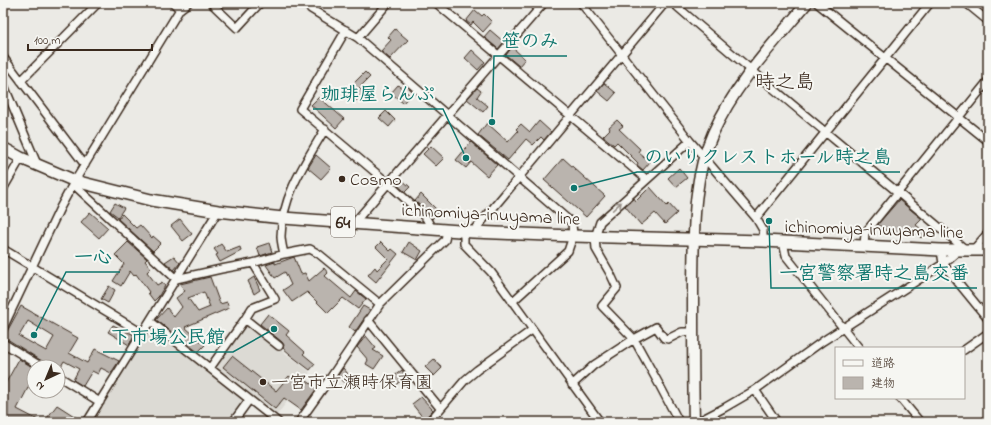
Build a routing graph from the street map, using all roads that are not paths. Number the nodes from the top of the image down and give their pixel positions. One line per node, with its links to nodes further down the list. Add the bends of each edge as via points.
1 (98, 3): 27 (street)
2 (173, 3): 18 (street)
3 (188, 3): 18 (street)
4 (211, 3): 5 (street, via 237,28)
5 (260, 3)
6 (305, 3): 17 (street)
7 (388, 3): 21 (street)
8 (436, 3): 23 (street)
9 (544, 3): 23 (street)
10 (581, 3): 22 (street)
11 (665, 3): 22 (street)
12 (673, 3): 26 (street)
13 (807, 3): 26 (main road)
14 (817, 3): 25 (street)
15 (930, 3): 25 (street)
16 (966, 3): 19 (street)
17 (314, 6): 20 (street)
18 (180, 9): 41 (street)
19 (988, 21)
20 (346, 30): 21 (street); 33 (street, via 300,109)
21 (358, 38): 30 (street)
22 (622, 55): 31 (street); 35 (street)
23 (499, 56): 30 (street); 31 (street)
24 (3, 58): 27 (street)
25 (885, 58): 32 (street); 34 (street)
26 (751, 71): 34 (street); 38 (main road, via 726,106)
27 (21, 80): 41 (street)
28 (988, 81): 32 (street)
29 (3, 82): 40 (street)
30 (448, 115): 42 (street); 45 (street)
31 (570, 115): 42 (street); 43 (street)
32 (958, 117): 36 (street); 47 (street)
33 (325, 129): 45 (street); 49 (street, via 291,187)
34 (825, 132): 47 (street); 50 (street)
35 (690, 141): 38 (street); 43 (street)
36 (988, 141)
37 (3, 148): 39 (main road, ichinomiya-inuyama line / 64)
38 (704, 157): 50 (street); 58 (main road, via 698,189)
39 (21, 158): 40 (main road, ichinomiya-inuyama line / 64); 46 (street)
40 (37, 164): 44 (main road, ichinomiya-inuyama line / 64)
41 (85, 165): 44 (street)
42 (519, 176): 54 (street); 56 (street, via 572,223)
43 (646, 179): 57 (street, one-way to 43, via 600,222)
44 (74, 182): 48 (main road, ichinomiya-inuyama line / 64, via 151,200); 69 (street); 70 (street)
45 (388, 184): 51 (street); 52 (street, via 426,218)
46 (3, 189)
47 (898, 192): 61 (street, via 865,233); 64 (street)
48 (218, 211): 49 (main road, ichinomiya-inuyama line / 64); 70 (street)
49 (283, 218): 51 (main road, ichinomiya-inuyama line / 64); 66 (street, via 281,237)
50 (756, 218): 59 (street, via 763,230)
51 (354, 223): 52 (main road, ichinomiya-inuyama line / 64)
52 (432, 229): 53 (main road, ichinomiya-inuyama line / 64)
53 (447, 231): 54 (main road, ichinomiya-inuyama line / 64); 72 (street, via 445,240)
54 (469, 232): 56 (main road, ichinomiya-inuyama line / 64); 71 (street, via 464,244 491,272)
55 (988, 233): 64 (street)
56 (573, 236): 57 (main road, ichinomiya-inuyama line / 64); 71 (street, via 568,252)
57 (595, 237): 58 (main road, ichinomiya-inuyama line / 64); 83 (street, via 596,249 617,288 602,306)
58 (694, 240): 59 (main road, ichinomiya-inuyama line / 64); 80 (main road)
59 (763, 241): 60 (main road, ichinomiya-inuyama line / 64)
60 (783, 242): 61 (main road, ichinomiya-inuyama line / 64); 78 (street, via 786,256)
61 (864, 246): 63 (main road, ichinomiya-inuyama line / 64)
62 (3, 250): 69 (street)
63 (941, 250): 64 (main road, ichinomiya-inuyama line / 64); 68 (street)
64 (966, 250): 65 (main road, ichinomiya-inuyama line / 64); 68 (street)
65 (988, 250)
66 (284, 254): 67 (street); 72 (street, via 310,249)
67 (253, 263): 70 (street); 73 (street, via 275,299 252,308)
68 (943, 264): 74 (street); 78 (street)
69 (32, 266): 77 (street); 81 (street)
70 (176, 279): 76 (street)
71 (512, 302): 79 (street)
72 (380, 304): 75 (street)
73 (246, 319): 85 (street); 89 (street)
74 (988, 319)
75 (368, 320): 96 (street); 100 (street, via 332,377)
76 (150, 321): 81 (street); 89 (street)
77 (4, 325)
78 (844, 329): 86 (street); 92 (street)
79 (532, 330): 91 (street); 96 (street, via 476,370)
80 (693, 332): 83 (street, via 682,332 668,339 664,338 656,327); 104 (main road)
81 (142, 333): 95 (street)
82 (988, 333): 87 (street)
83 (634, 339): 91 (street, via 594,365); 103 (street)
84 (3, 343): 88 (street)
85 (279, 346)
86 (858, 347)
87 (965, 349)
88 (29, 359)
89 (210, 368): 94 (street)
90 (66, 381): 95 (street)
91 (572, 385): 102 (street)
92 (755, 390): 104 (street); 105 (street)
93 (901, 399): 106 (street)
94 (249, 400): 98 (street); 99 (street)
95 (100, 402): 97 (street)
96 (440, 408): 101 (street)
97 (87, 422)
98 (233, 422)
99 (278, 422)
100 (299, 422)
101 (429, 422)
102 (600, 422)
103 (679, 422)
104 (696, 422)
105 (777, 422)
106 (920, 422)

